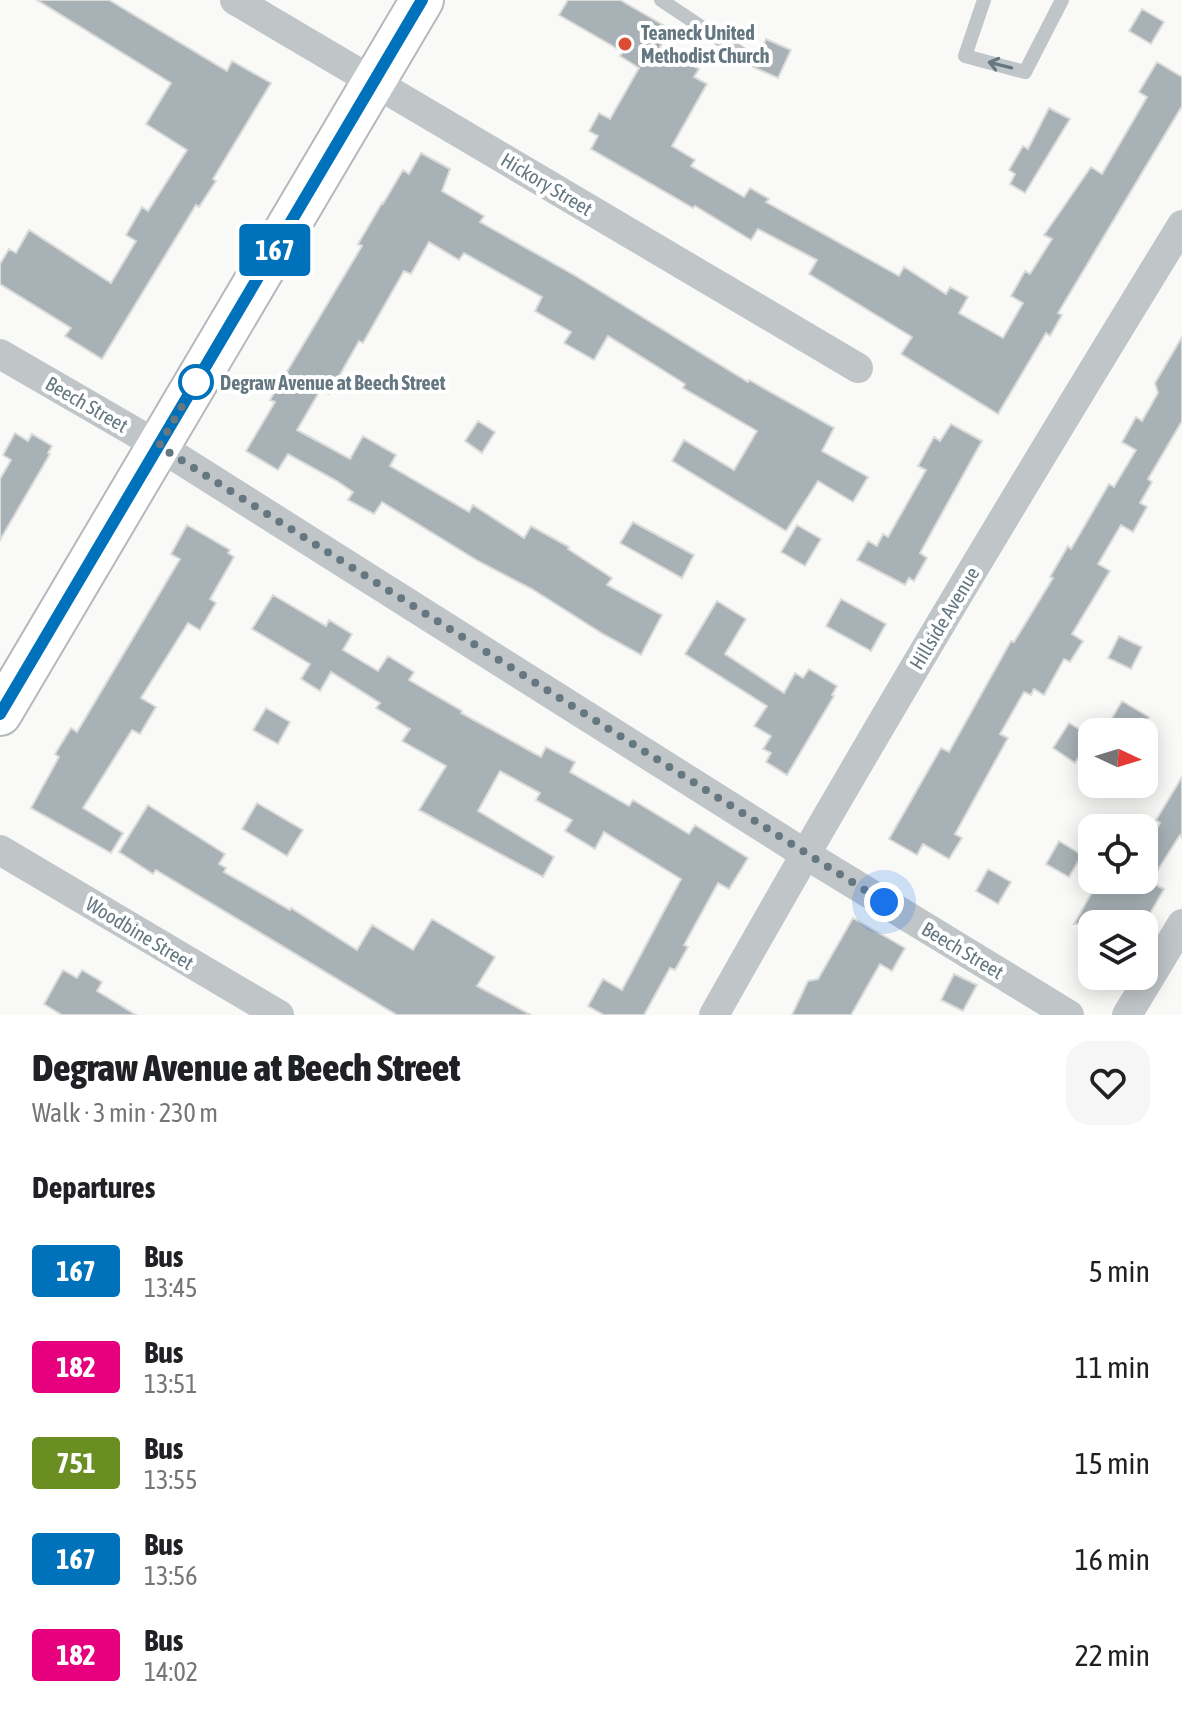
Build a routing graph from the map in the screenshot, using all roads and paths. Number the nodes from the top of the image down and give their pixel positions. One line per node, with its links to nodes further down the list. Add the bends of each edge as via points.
1 (235, 0): 7 (street, Hickory Street)
2 (422, 0): 7 (main road)
3 (661, 0): 6 (lane)
4 (984, 0): 5 (lane, one-way to 4, via 1025,72 965,56)
5 (1062, 0)
6 (745, 56)
7 (374, 82): 10 (street, Hickory Street); 11 (main road)
8 (1182, 225): 14 (street, Hillside Avenue)
9 (0, 354): 11 (street, Beech Street)
10 (858, 368)
11 (159, 446): 12 (main road); 14 (street, Beech Street)
12 (0, 714)
13 (0, 850): 16 (street, Woodbine Street)
14 (805, 854): 17 (street, Hillside Avenue); 18 (street, Beech Street)
15 (1182, 924): 19 (street)
16 (279, 1015)
17 (714, 1015)
18 (1069, 1015)
19 (1127, 1015)

